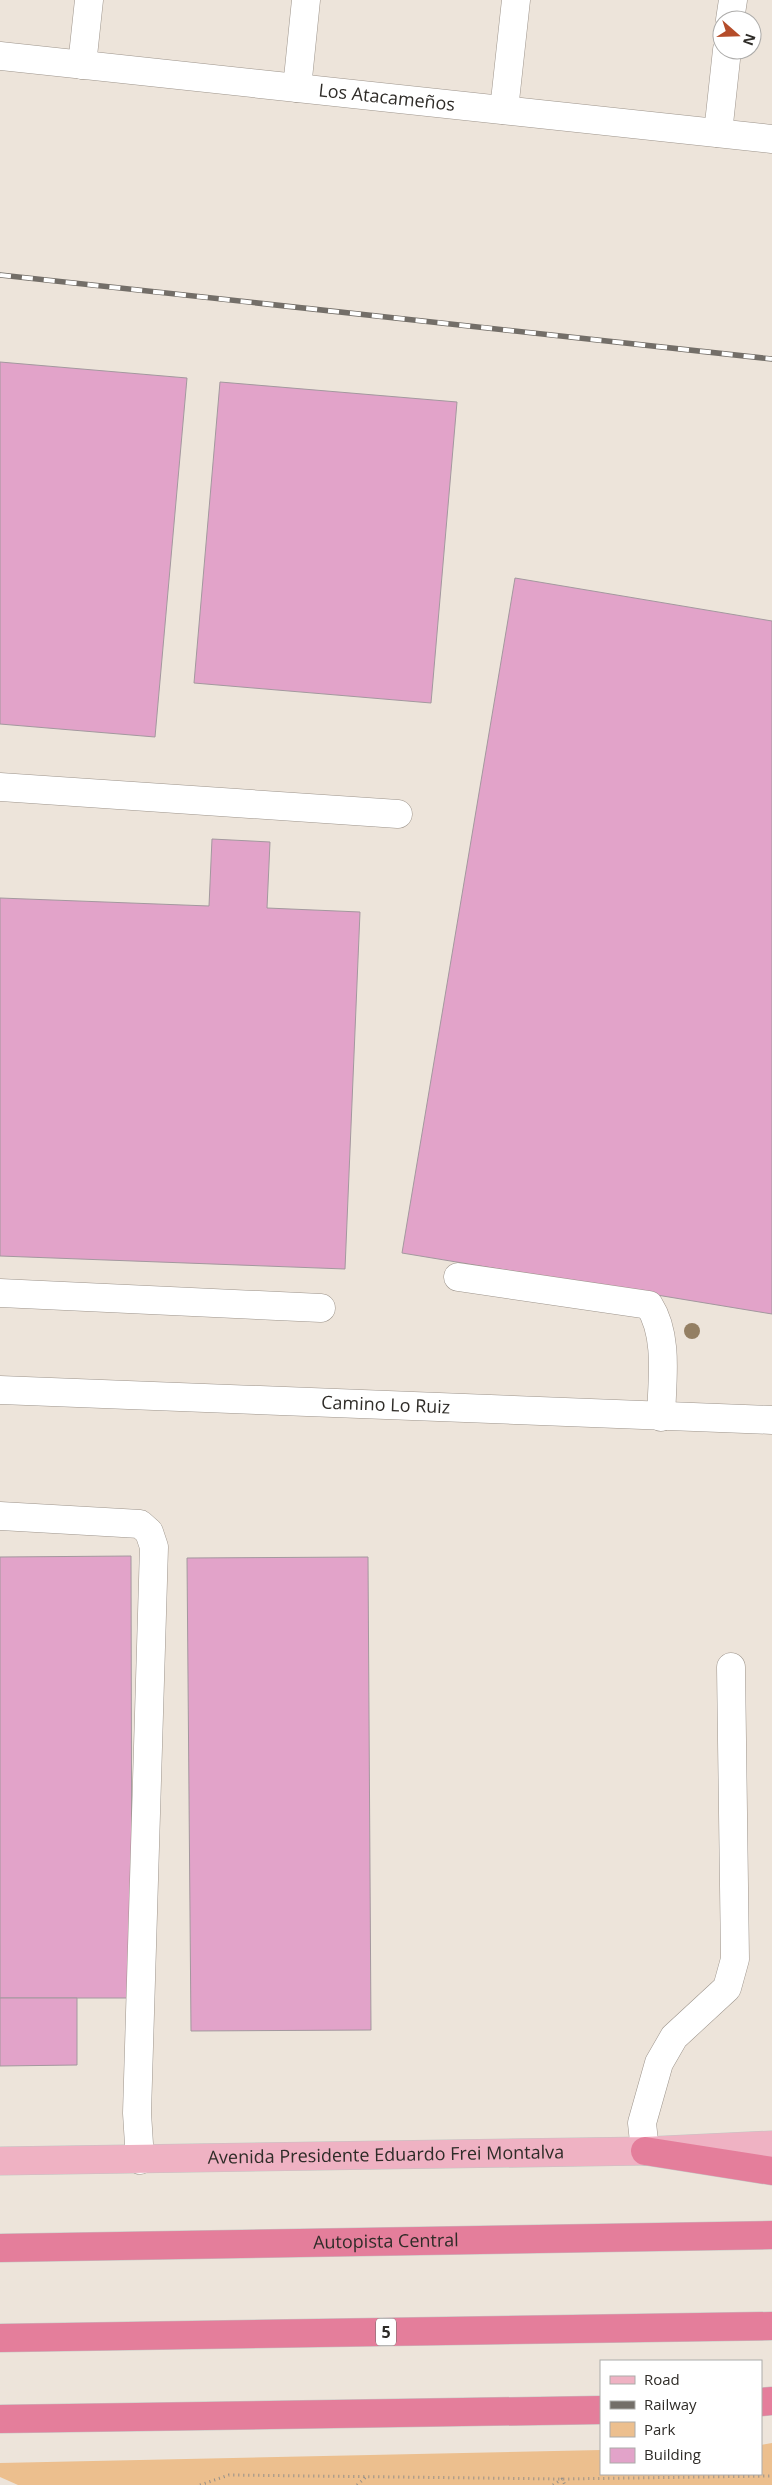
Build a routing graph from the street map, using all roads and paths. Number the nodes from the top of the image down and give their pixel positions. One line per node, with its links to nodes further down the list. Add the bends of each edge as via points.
1 (89, 0): 6 (street)
2 (306, 0): 7 (street)
3 (516, 0): 8 (street)
4 (0, 56): 6 (street, Los Atacameños)
5 (726, 60): 9 (street)
6 (82, 65): 7 (street, Los Atacameños)
7 (297, 88): 8 (street, Los Atacameños)
8 (504, 110): 9 (street, Los Atacameños)
9 (718, 133): 10 (street, Los Atacameños)
10 (772, 139)
11 (0, 786): 12 (street)
12 (398, 814)
13 (458, 1277): 17 (street, via 649,1305 658,1319 663,1366)
14 (0, 1293): 15 (street)
15 (321, 1308)
16 (0, 1390): 17 (street, Camino Lo Ruiz)
17 (661, 1417): 18 (street, Camino Lo Ruiz)
18 (772, 1420)
19 (0, 1516): 23 (street, via 140,1524 149,1532 154,1547 137,2113)
20 (731, 1667): 22 (street, via 735,1959 727,1988 674,2037 659,2063 642,2122)
21 (772, 2145): 22 (main road, Avenida Presidente Eduardo Frei Montalva)
22 (645, 2151): 23 (main road, Avenida Presidente Eduardo Frei Montalva); 25 (highway)
23 (140, 2160): 24 (main road, Avenida Presidente Eduardo Frei Montalva)
24 (0, 2161)
25 (772, 2171)
26 (772, 2235): 27 (highway, Autopista Central)
27 (0, 2248)
28 (772, 2326): 29 (highway, 5)
29 (0, 2338)
30 (600, 2410): 31 (highway)
31 (0, 2418)
32 (772, 2476): 34 (path)
33 (366, 2477): 34 (path); 35 (path, via 229,2475); 36 (path)
34 (562, 2479): 37 (path); 38 (path)
35 (200, 2485)
36 (357, 2485)
37 (553, 2485)
38 (565, 2485)

